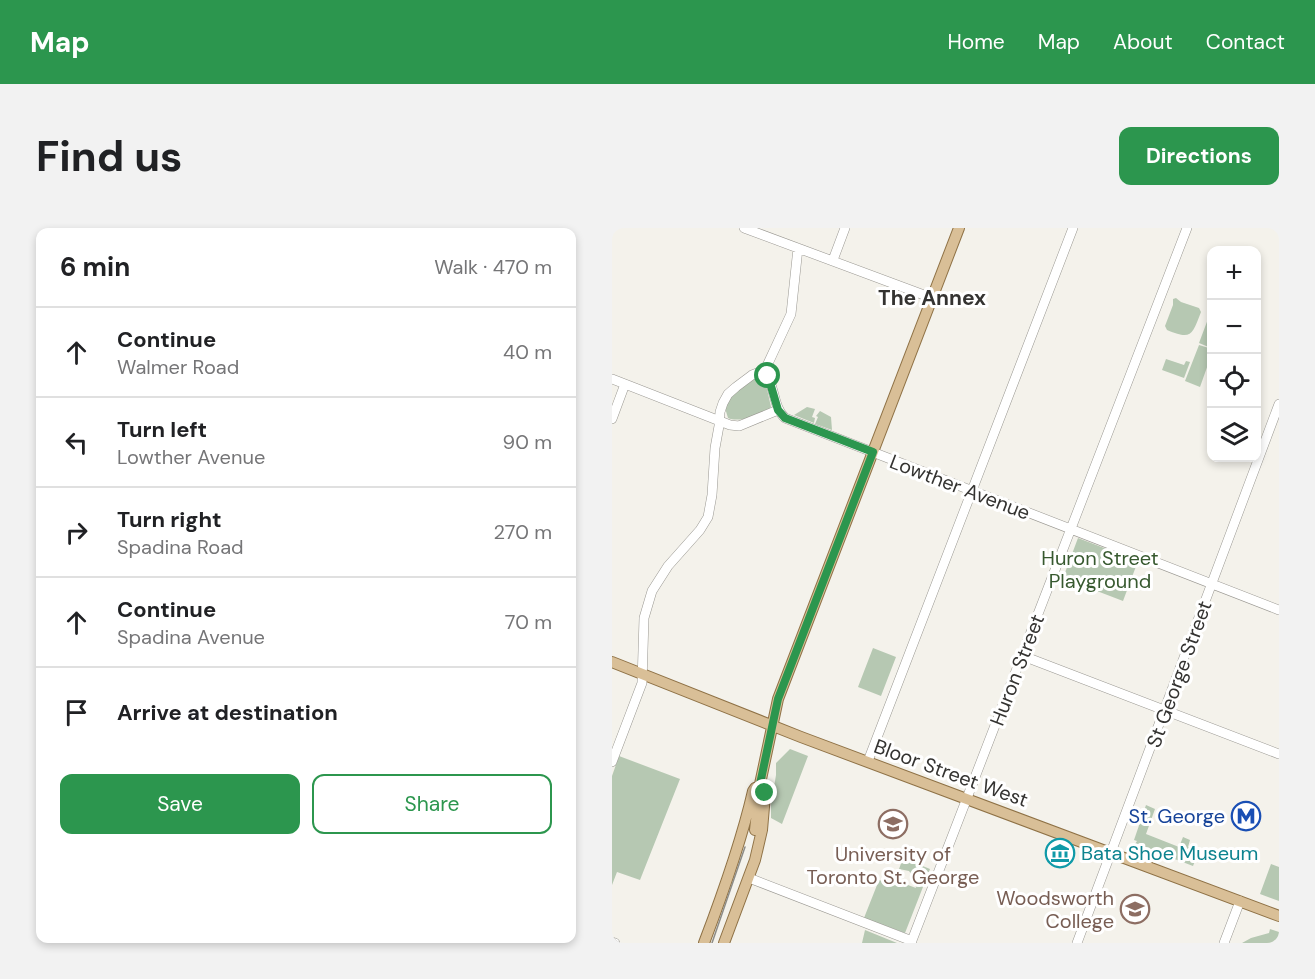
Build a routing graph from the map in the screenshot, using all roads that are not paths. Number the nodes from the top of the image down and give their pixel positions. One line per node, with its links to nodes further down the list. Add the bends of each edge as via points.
1 (744, 228): 6 (street)
2 (845, 228): 7 (street)
3 (959, 228): 8 (main road)
4 (1073, 228): 17 (street)
5 (1187, 228): 18 (street, Huron Street)
6 (798, 248): 7 (street); 9 (street, via 791,314)
7 (833, 260): 8 (street)
8 (932, 298): 16 (main road)
9 (763, 372): 13 (street, via 768,376); 15 (street, via 752,375 728,394)
10 (612, 379): 11 (street)
11 (625, 384): 14 (street); 15 (street)
12 (1279, 404): 19 (street, St George Street)
13 (778, 410): 15 (street, via 739,426); 16 (street, Lowther Avenue, via 785,418)
14 (612, 419)
15 (718, 420): 23 (street, via 708,517 652,591 644,618)
16 (873, 452): 17 (street, Lowther Avenue); 25 (main road)
17 (971, 492): 18 (street, Lowther Avenue); 27 (street)
18 (1071, 530): 19 (street, Lowther Avenue); 21 (street, Huron Street)
19 (1212, 584): 20 (street, Lowther Avenue); 24 (street, St George Street)
20 (1279, 610)
21 (1023, 656): 24 (street); 30 (street, Huron Street)
22 (612, 662): 23 (main road, Bloor Street West)
23 (642, 674): 25 (main road, Bloor Street West); 28 (street)
24 (1165, 710): 26 (street); 32 (street, St George Street)
25 (771, 725): 27 (main road, Bloor Street West); 29 (main road)
26 (1279, 753)
27 (868, 761): 30 (main road, Bloor Street West)
28 (612, 762)
29 (760, 784): 31 (main road, via 765,793); 31 (main road, via 753,791)
30 (968, 798): 32 (main road, Bloor Street West); 36 (street, Huron Street)
31 (754, 830): 33 (main road); 37 (main road, via 728,880)
32 (1112, 852): 34 (main road, Bloor Street West); 39 (street, St George Street)
33 (749, 878): 36 (street); 38 (main road)
34 (1240, 901): 35 (main road, Bloor Street West); 40 (street)
35 (1279, 916)
36 (911, 942)
37 (704, 943)
38 (724, 943)
39 (1077, 943)
40 (1224, 943)

